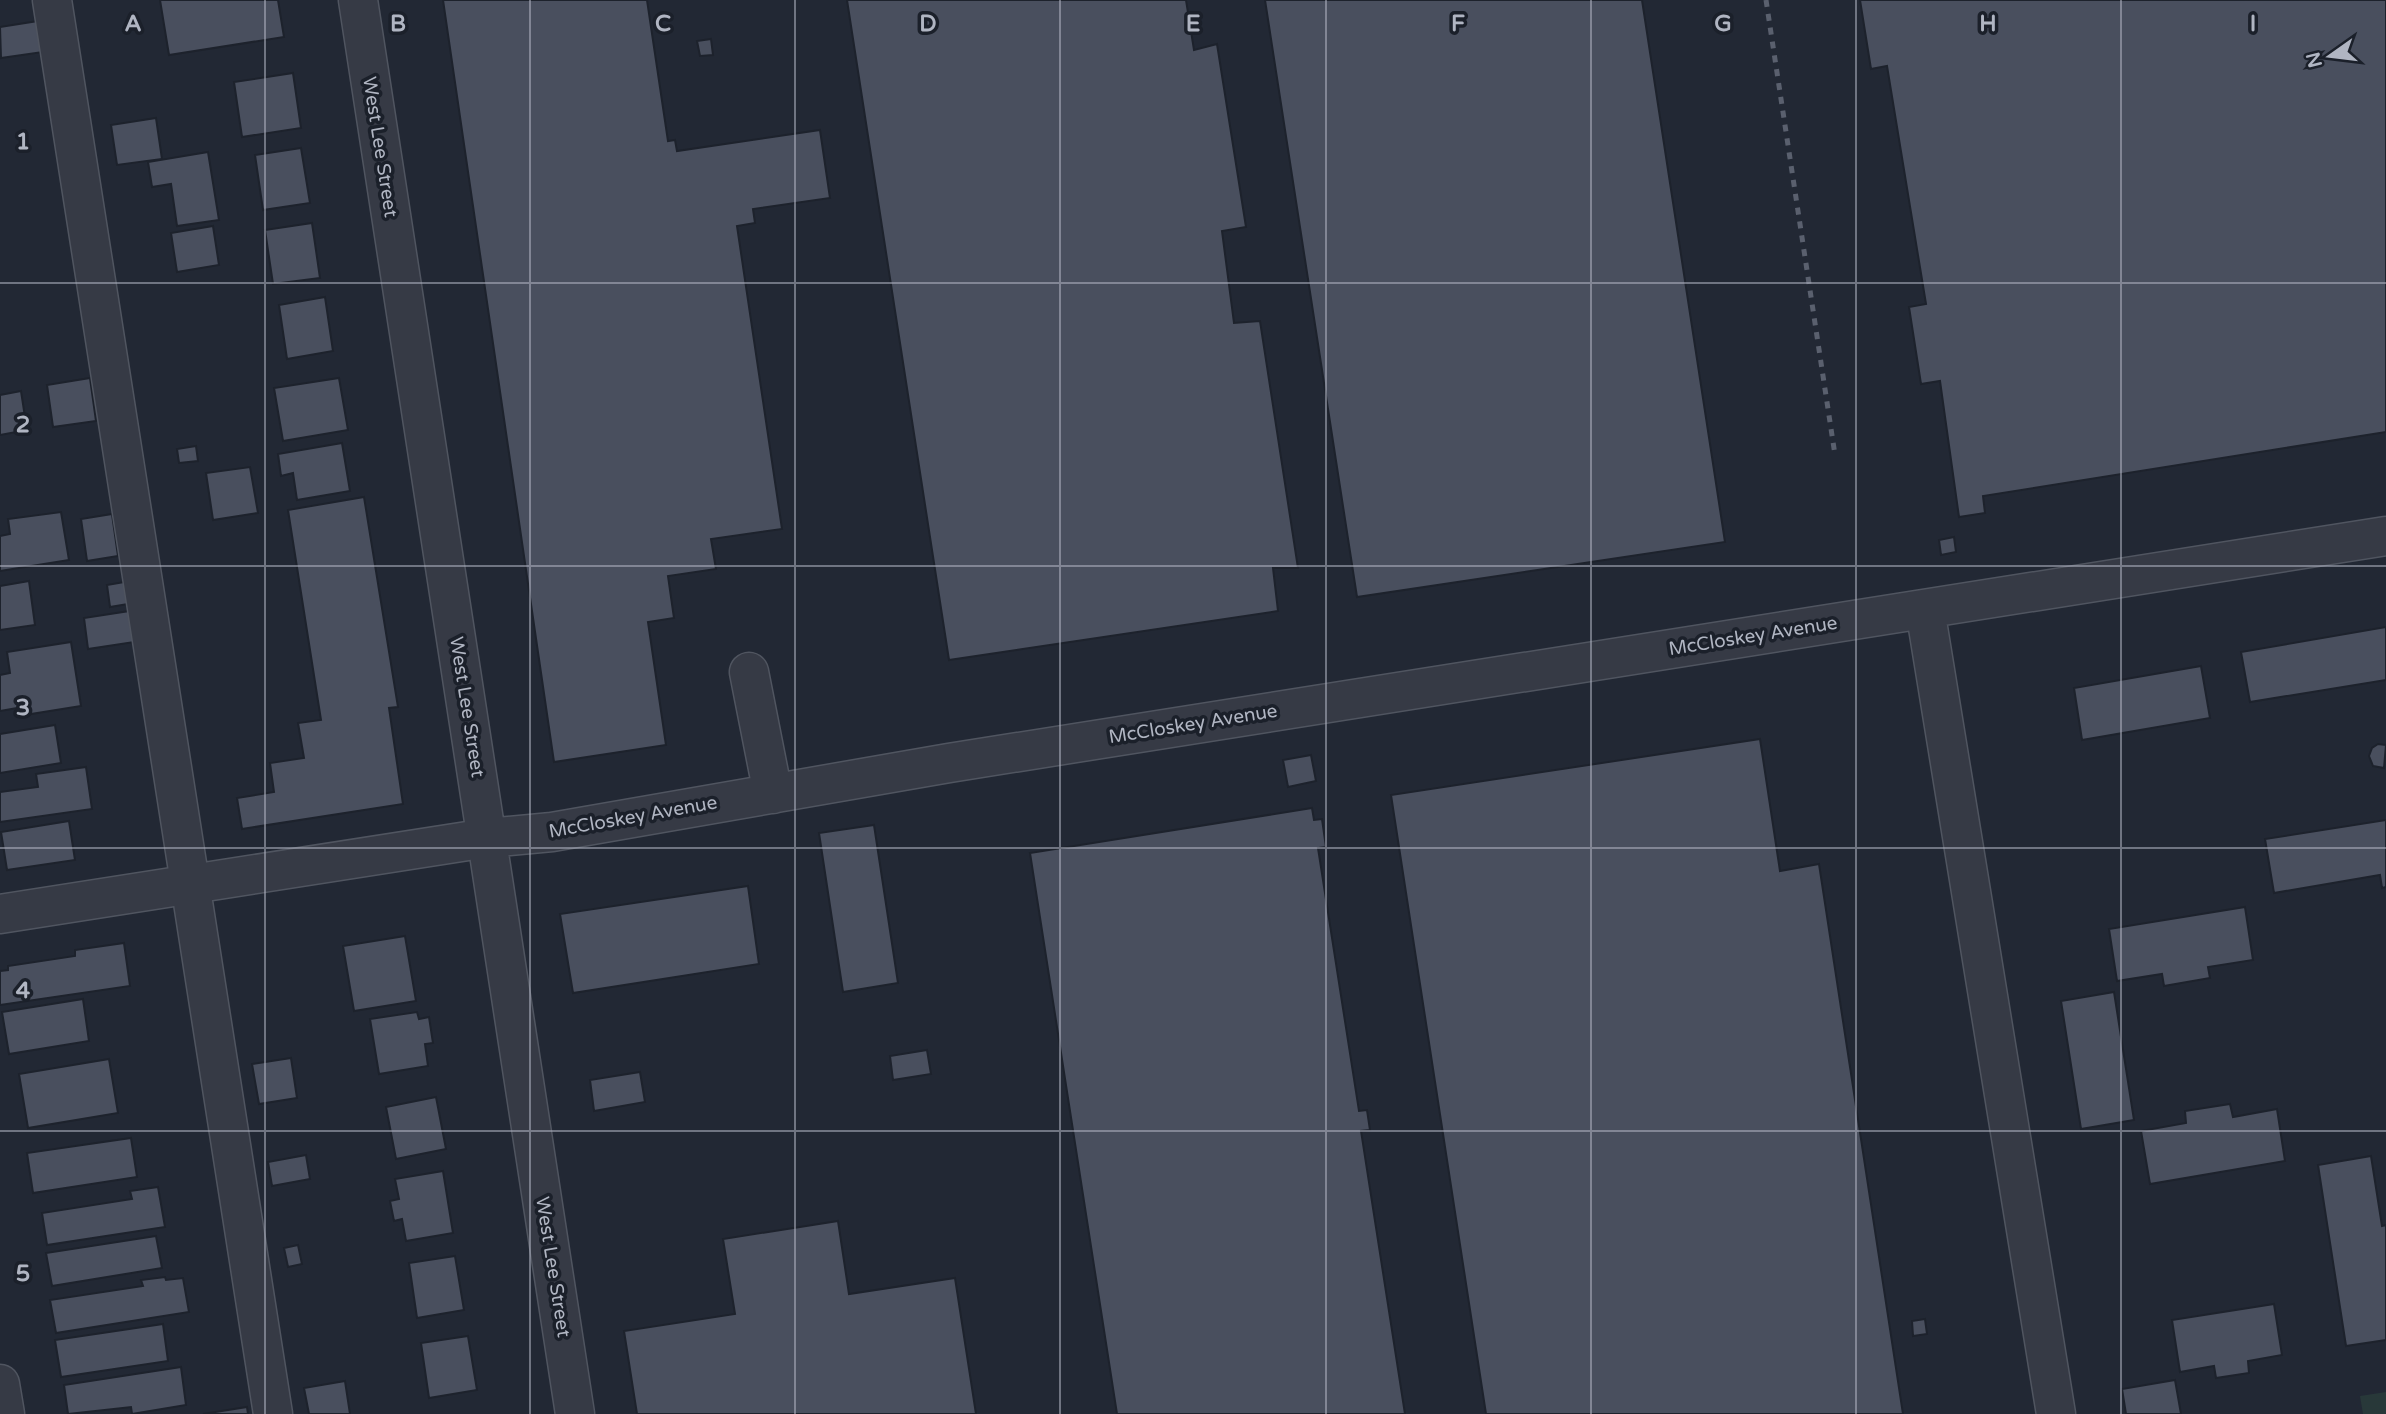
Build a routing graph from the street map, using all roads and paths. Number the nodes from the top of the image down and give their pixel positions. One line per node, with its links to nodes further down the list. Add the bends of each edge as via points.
1 (52, 0): 8 (street)
2 (358, 0): 7 (street, West Lee Street)
3 (2386, 536): 4 (street, McCloskey Avenue)
4 (1925, 609): 6 (street, McCloskey Avenue); 14 (street)
5 (749, 672): 6 (street)
6 (773, 794): 7 (street, McCloskey Avenue, via 552,832)
7 (487, 838): 8 (street, McCloskey Avenue); 13 (street, West Lee Street)
8 (191, 884): 9 (street, McCloskey Avenue); 12 (street)
9 (0, 914)
10 (0, 1384): 11 (street)
11 (5, 1414)
12 (273, 1414)
13 (575, 1414)
14 (2056, 1414)

